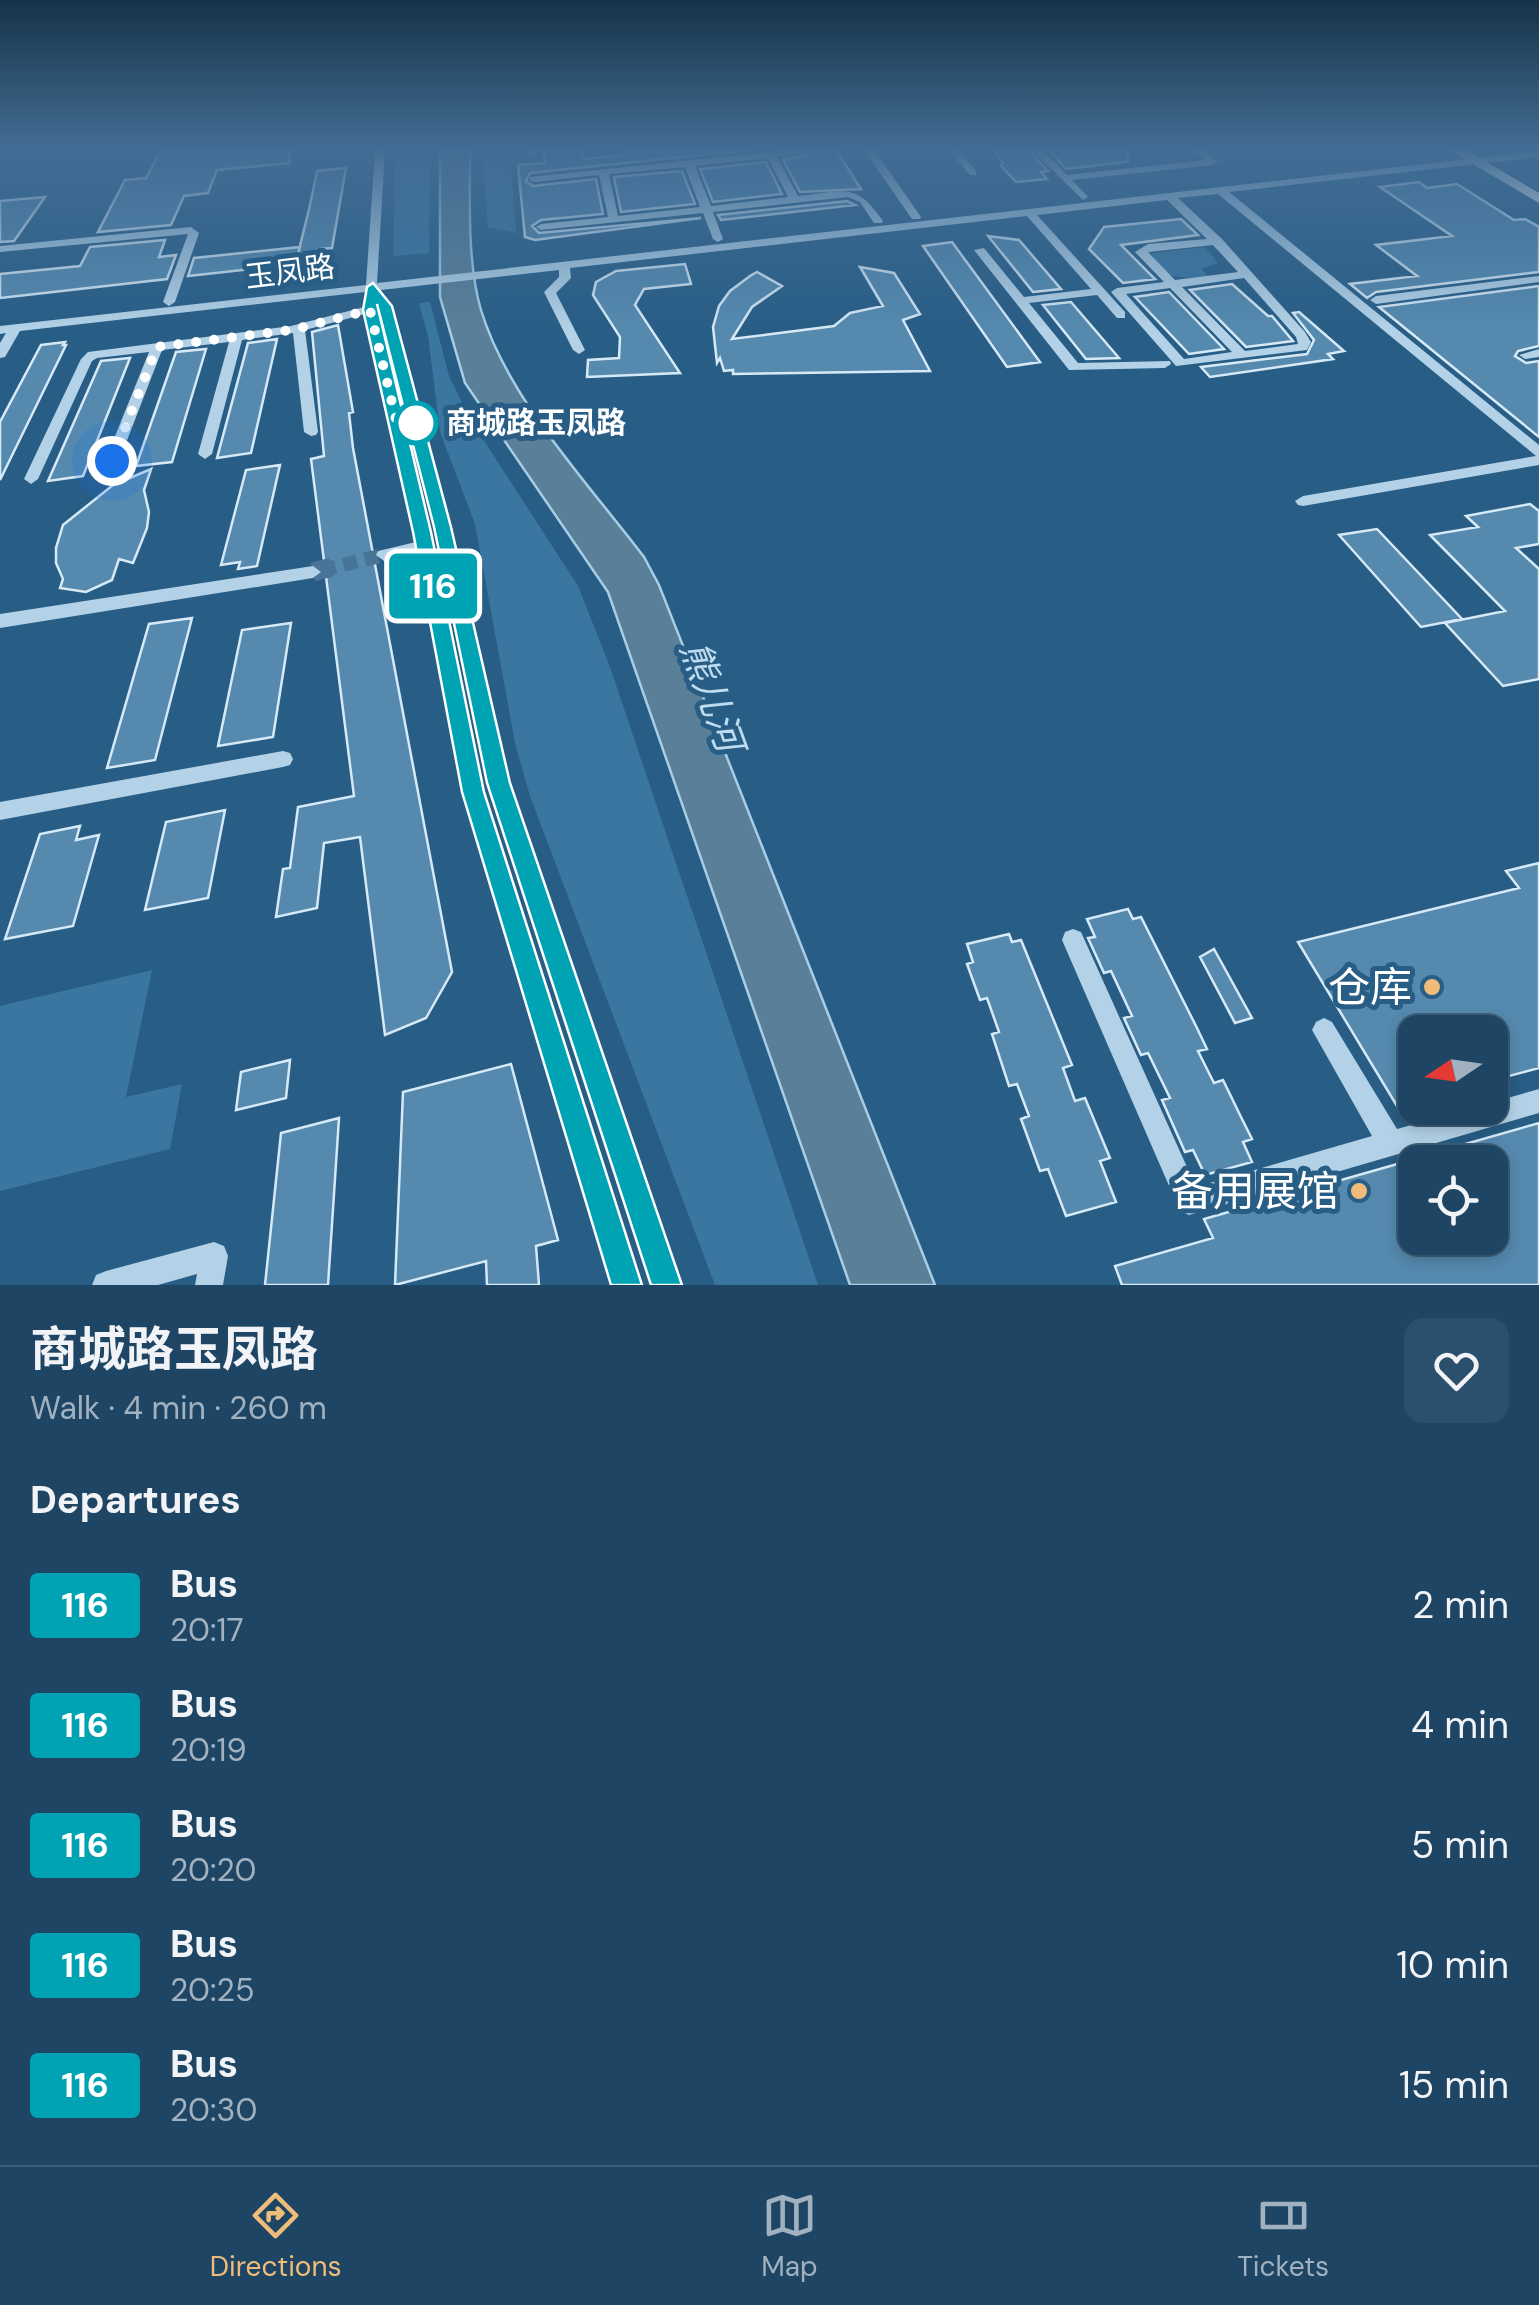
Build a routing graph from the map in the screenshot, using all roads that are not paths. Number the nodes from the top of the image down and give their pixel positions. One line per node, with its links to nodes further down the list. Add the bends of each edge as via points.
1 (377, 210): 24 (street)
2 (612, 210): 13 (street)
3 (697, 210): 13 (street)
4 (706, 210): 16 (street)
5 (871, 210): 14 (street)
6 (911, 210): 12 (street)
7 (975, 210): 12 (street, 玉凤路)
8 (1045, 210): 11 (street, 玉凤路)
9 (1184, 210): 17 (street)
10 (1245, 210): 40 (street)
11 (1028, 212): 20 (street, 玉凤路); 26 (street)
12 (916, 217): 14 (street, 玉凤路)
13 (614, 219): 15 (street)
14 (878, 221): 16 (street, 玉凤路)
15 (540, 227)
16 (718, 240): 21 (street, 玉凤路)
17 (1218, 241): 22 (street); 25 (street, via 1143,250)
18 (0, 249): 29 (street, via 191,230)
19 (980, 250): 28 (street)
20 (564, 265): 21 (street, 玉凤路); 36 (street, via 565,278 550,292)
21 (499, 268): 24 (street, 玉凤路)
22 (1247, 274): 25 (street); 38 (street, via 1305,342)
23 (1539, 279): 27 (street)
24 (374, 283): 29 (street, 玉凤路); 30 (street); 33 (street, 玉凤路); 59 (street, via 386,306 442,527 498,783)
25 (1171, 284): 38 (street); 38 (street, via 1116,292 1181,364)
26 (1100, 291): 28 (street); 28 (street, via 1165,364 1074,368)
27 (1376, 300)
28 (1020, 301)
29 (169, 302): 31 (street, 玉凤路)
30 (370, 310): 32 (street); 46 (street)
31 (0, 321)
32 (299, 328): 34 (street); 39 (street)
33 (8, 330): 37 (street)
34 (237, 337): 35 (street); 41 (street)
35 (157, 347): 43 (street); 44 (street, via 87,359)
36 (579, 350)
37 (0, 354)
38 (1242, 355)
39 (312, 432)
40 (1539, 452)
41 (205, 454)
42 (1539, 460): 45 (street)
43 (112, 461)
44 (31, 479)
45 (1303, 500)
46 (425, 546): 47 (street); 58 (street, via 473,792)
47 (384, 556)
48 (312, 572): 49 (street)
49 (0, 621)
50 (284, 760): 51 (street)
51 (0, 811)
52 (1073, 940): 55 (street, via 1189,1202)
53 (1324, 1030): 55 (street)
54 (1539, 1101): 55 (street)
55 (1391, 1144)
56 (106, 1285): 57 (street, via 214,1256)
57 (210, 1285)
58 (627, 1285)
59 (666, 1285)

